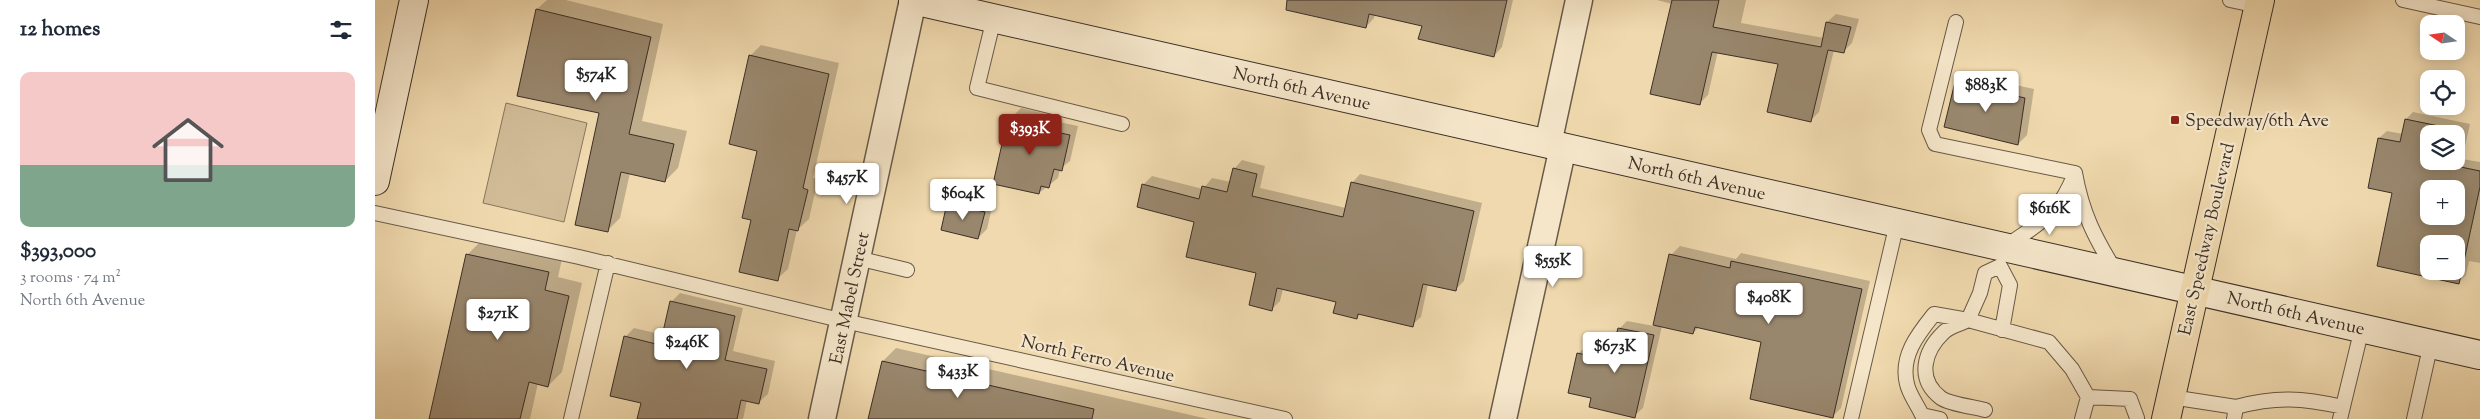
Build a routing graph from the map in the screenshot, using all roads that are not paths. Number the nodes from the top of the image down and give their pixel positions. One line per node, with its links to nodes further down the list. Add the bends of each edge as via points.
1 (414, 0): 10 (street)
2 (913, 0): 8 (street, North 6th Avenue); 18 (street, East Mabel Street)
3 (1579, 0): 12 (street)
4 (2230, 0): 6 (lane)
5 (2403, 0): 7 (lane)
6 (2259, 3): 22 (main road, East Speedway Boulevard)
7 (2480, 17)
8 (994, 18): 11 (lane, via 977,88); 12 (street, North 6th Avenue)
9 (1956, 22): 13 (lane, via 1929,130 1935,144)
10 (383, 104): 14 (street)
11 (1122, 124)
12 (1555, 146): 16 (street, North 6th Avenue); 38 (street)
13 (2075, 173): 17 (lane, via 2054,213); 21 (lane, via 2091,232)
14 (375, 181)
15 (375, 213): 19 (lane, North Ferro Avenue)
16 (1897, 223): 17 (street, North 6th Avenue); 39 (lane)
17 (2002, 257): 21 (street, North 6th Avenue); 23 (lane, via 1985,273); 26 (lane, via 2010,285)
18 (857, 258): 20 (lane); 24 (street, East Mabel Street)
19 (608, 263): 24 (lane, North Ferro Avenue); 35 (lane)
20 (907, 270)
21 (2116, 273): 22 (street, North 6th Avenue)
22 (2193, 290): 25 (street, North 6th Avenue); 30 (main road, East Speedway Boulevard)
23 (1968, 320): 26 (lane); 31 (lane, via 1945,331 1929,352 1924,368 1930,386 1942,399); 40 (lane, via 1934,314 1910,348 1907,384 1922,415)
24 (844, 321): 36 (street, East Mabel Street); 37 (lane, North Ferro Avenue)
25 (2362, 328): 27 (street, North 6th Avenue); 33 (lane)
26 (2002, 330): 29 (lane, via 2049,342 2072,370)
27 (2431, 344): 28 (street, North 6th Avenue); 42 (lane)
28 (2480, 355)
29 (2088, 397): 34 (lane); 41 (lane, via 2130,400)
30 (2168, 408): 32 (lane)
31 (1985, 410)
32 (2235, 413): 33 (lane, via 2278,398 2305,398)
33 (2341, 413)
34 (2086, 418)
35 (571, 419)
36 (822, 419)
37 (1285, 419)
38 (1503, 419)
39 (1851, 419)
40 (1939, 419)
41 (2139, 419)
42 (2414, 419)

